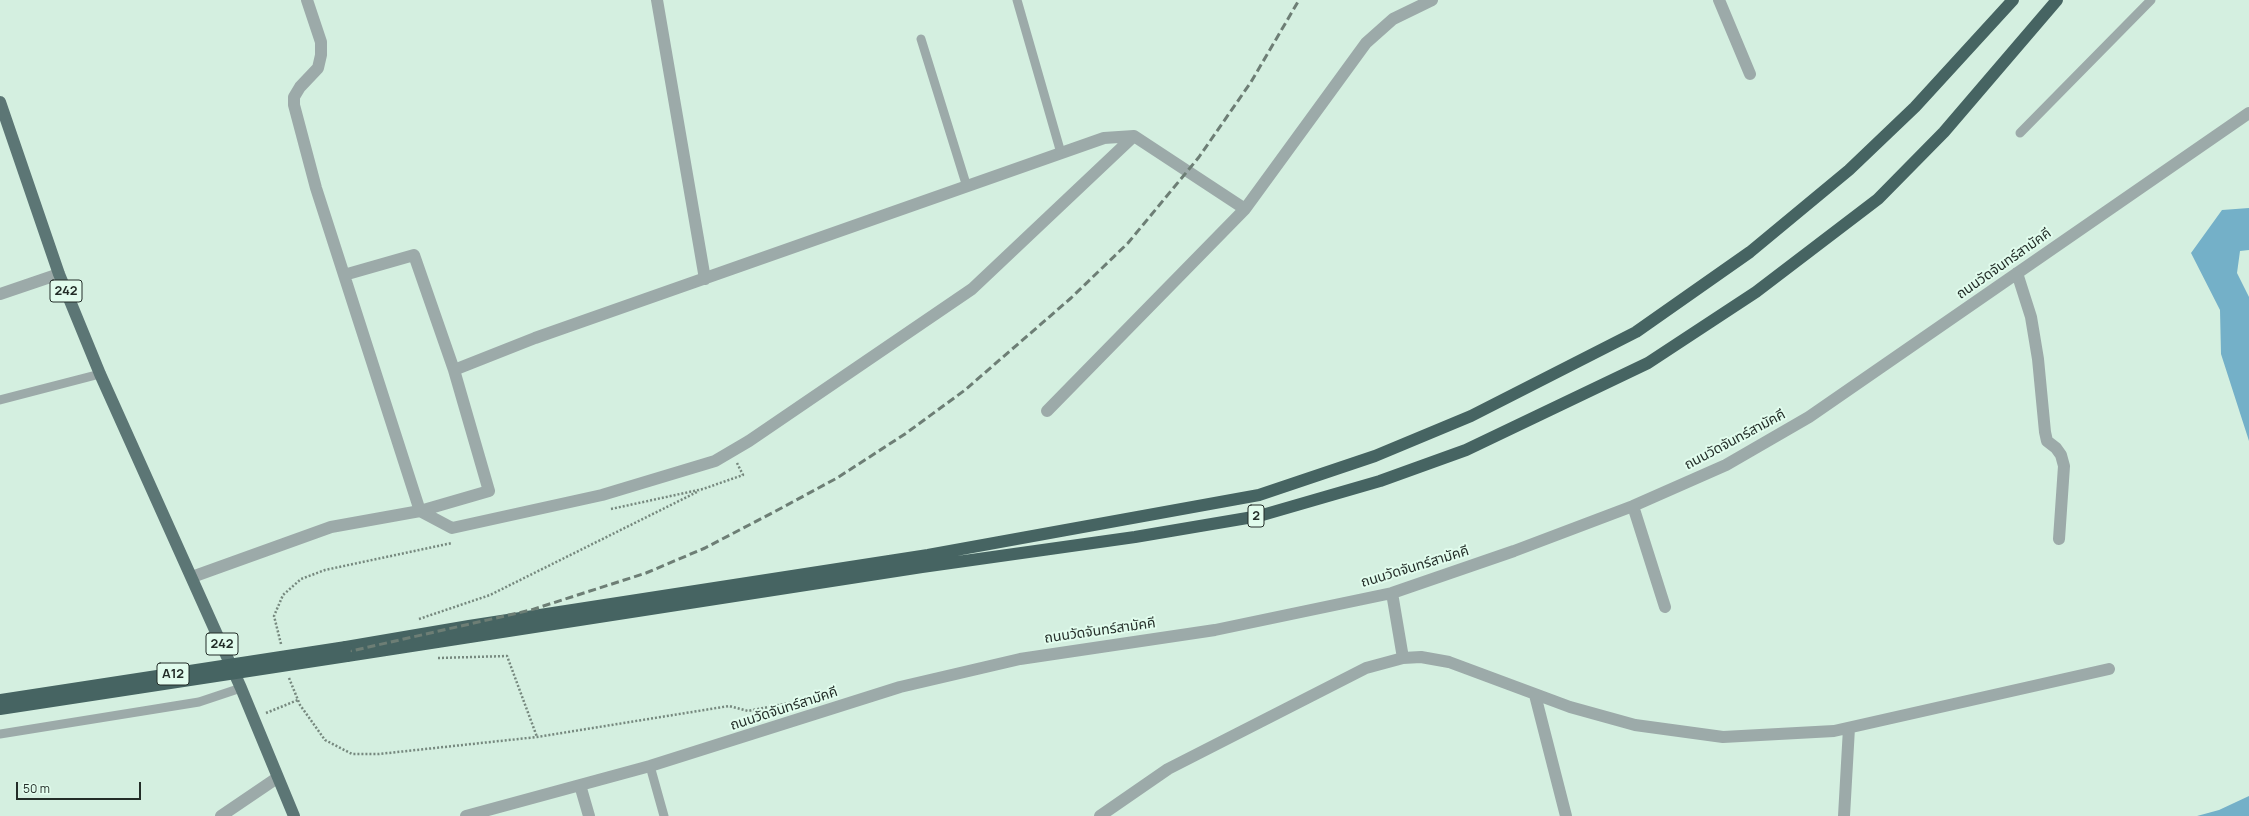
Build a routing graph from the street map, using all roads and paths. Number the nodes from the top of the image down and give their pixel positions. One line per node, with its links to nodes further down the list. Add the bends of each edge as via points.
1 (308, 0): 20 (street, via 322,42 322,55 318,68 294,97 294,105 316,188)
2 (658, 0): 21 (street)
3 (1017, 0): 15 (lane)
4 (1432, 0): 17 (street, via 1393,19 1366,43)
5 (1719, 0): 10 (street)
6 (2013, 0): 35 (highway, 2, via 1915,107 1849,170 1750,252 1636,332 1471,416 1375,456 1259,496 920,556 469,626)
7 (2057, 0): 35 (highway, 2, via 1944,132 1878,199 1756,292 1648,363 1466,450 1380,481 1259,516 1134,537)
8 (2151, 0): 13 (lane)
9 (921, 39): 16 (lane)
10 (1750, 74)
11 (0, 102): 19 (main road, 242)
12 (2249, 113): 18 (street, ถนนวัดจันทร์สามัคคี)
13 (2020, 133)
14 (1134, 136): 15 (street, via 1104,138); 17 (street); 27 (street, via 972,288)
15 (1061, 153): 16 (street)
16 (967, 188): 21 (street)
17 (1245, 209): 26 (street)
18 (2017, 273): 28 (street, ถนนวัดจันทร์สามัคคี, via 1809,417 1726,465); 30 (street, via 2031,318 2045,432 2047,440 2061,455 2064,466)
19 (59, 274): 22 (street); 24 (main road, 242)
20 (344, 275): 23 (street, via 414,255); 29 (street)
21 (705, 279): 23 (street, via 535,338)
22 (0, 294)
23 (454, 370): 29 (street, via 489,491)
24 (100, 374): 25 (lane); 31 (main road, 242)
25 (0, 400)
26 (1047, 411)
27 (732, 452): 29 (street, via 715,461 602,495 452,528); 34 (path, via 742,475 704,489 490,595)
28 (1633, 506): 32 (street, ถนนวัดจันทร์สามัคคี, via 1514,551); 33 (street)
29 (420, 511): 31 (street, via 331,527)
30 (2059, 539)
31 (192, 577): 39 (main road, 242)
32 (1392, 592): 37 (street); 48 (street, ถนนวัดจันทร์สามัคคี, via 1215,630 1005,662 900,687)
33 (1665, 607)
34 (417, 619)
35 (347, 652): 41 (highway, A12, bridge); 44 (highway, bridge)
36 (435, 658): 43 (path, via 506,656 537,737 729,706 748,711)
37 (1403, 658): 40 (street, via 1421,657 1449,662); 56 (street, via 1366,668 1168,770)
38 (2109, 669): 46 (street)
39 (241, 688): 45 (main road, 242); 47 (lane, via 199,702)
40 (1535, 695): 46 (street, via 1635,725 1723,737); 57 (street)
41 (0, 700)
42 (298, 700): 45 (path)
43 (798, 701)
44 (0, 709)
45 (254, 718): 49 (main road, 242)
46 (1849, 728): 58 (street)
47 (0, 734)
48 (650, 766): 50 (street, ถนนวัดจันทร์สามัคคี); 55 (lane)
49 (277, 778): 51 (street); 52 (main road, 242)
50 (580, 785): 53 (street, ถนนวัดจันทร์สามัคคี); 54 (street)
51 (221, 816)
52 (294, 816)
53 (466, 816)
54 (589, 816)
55 (664, 816)
56 (1100, 816)
57 (1566, 816)
58 (1844, 816)

